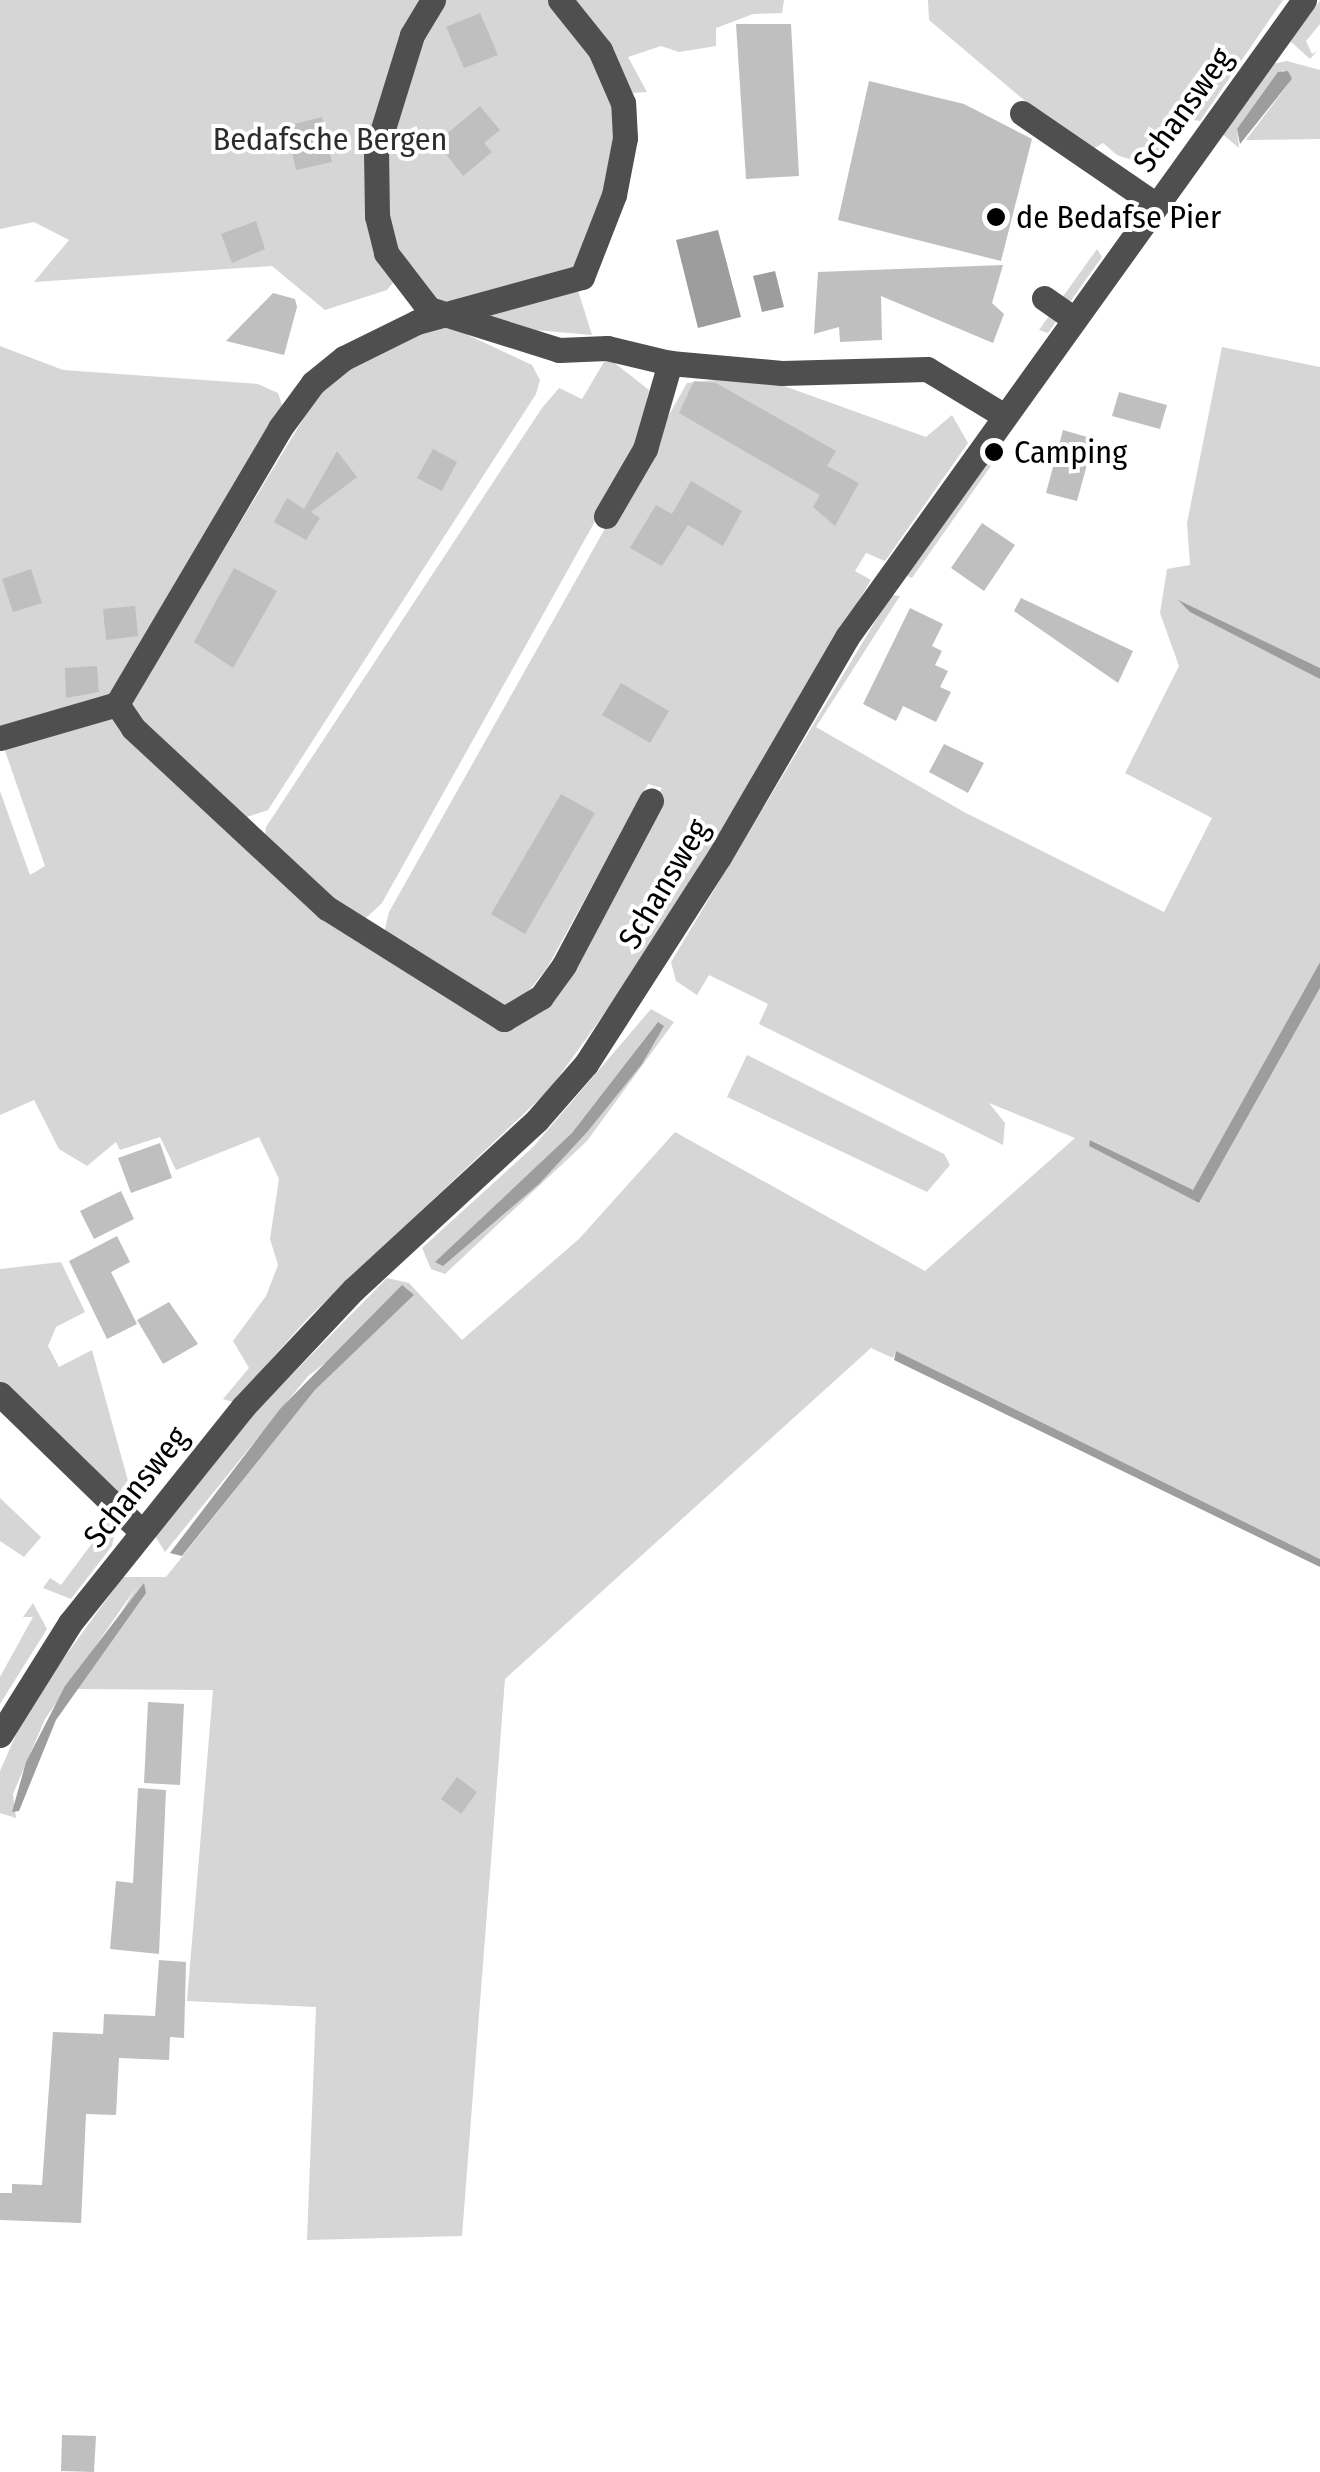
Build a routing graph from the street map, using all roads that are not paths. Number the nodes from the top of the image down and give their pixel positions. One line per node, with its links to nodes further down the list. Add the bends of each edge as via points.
1 (433, 0): 7 (street, via 412,35 376,150 377,216 386,254 411,293)
2 (560, 0): 7 (street, via 600,50 623,103 625,138 614,195 582,277)
3 (1304, 0): 5 (street, Schansweg)
4 (1022, 113): 5 (street)
5 (1156, 204): 8 (street, Schansweg)
6 (1044, 298): 8 (street)
7 (450, 316): 9 (street, via 559,350 607,348); 12 (street, via 406,326 344,358 313,384 280,428)
8 (1073, 318): 10 (street, Schansweg)
9 (670, 363): 10 (street, via 782,373 927,369); 11 (street, via 645,449)
10 (1004, 415): 16 (street, Schansweg, via 847,637 720,857 586,1064 538,1120 354,1289 243,1407)
11 (606, 516)
12 (117, 704): 13 (street); 14 (street, via 133,728 327,908 504,1018 541,997 564,965)
13 (0, 738)
14 (650, 800)
15 (0, 1394): 16 (street)
16 (142, 1532): 17 (street, Schansweg, via 70,1622)
17 (0, 1735)

